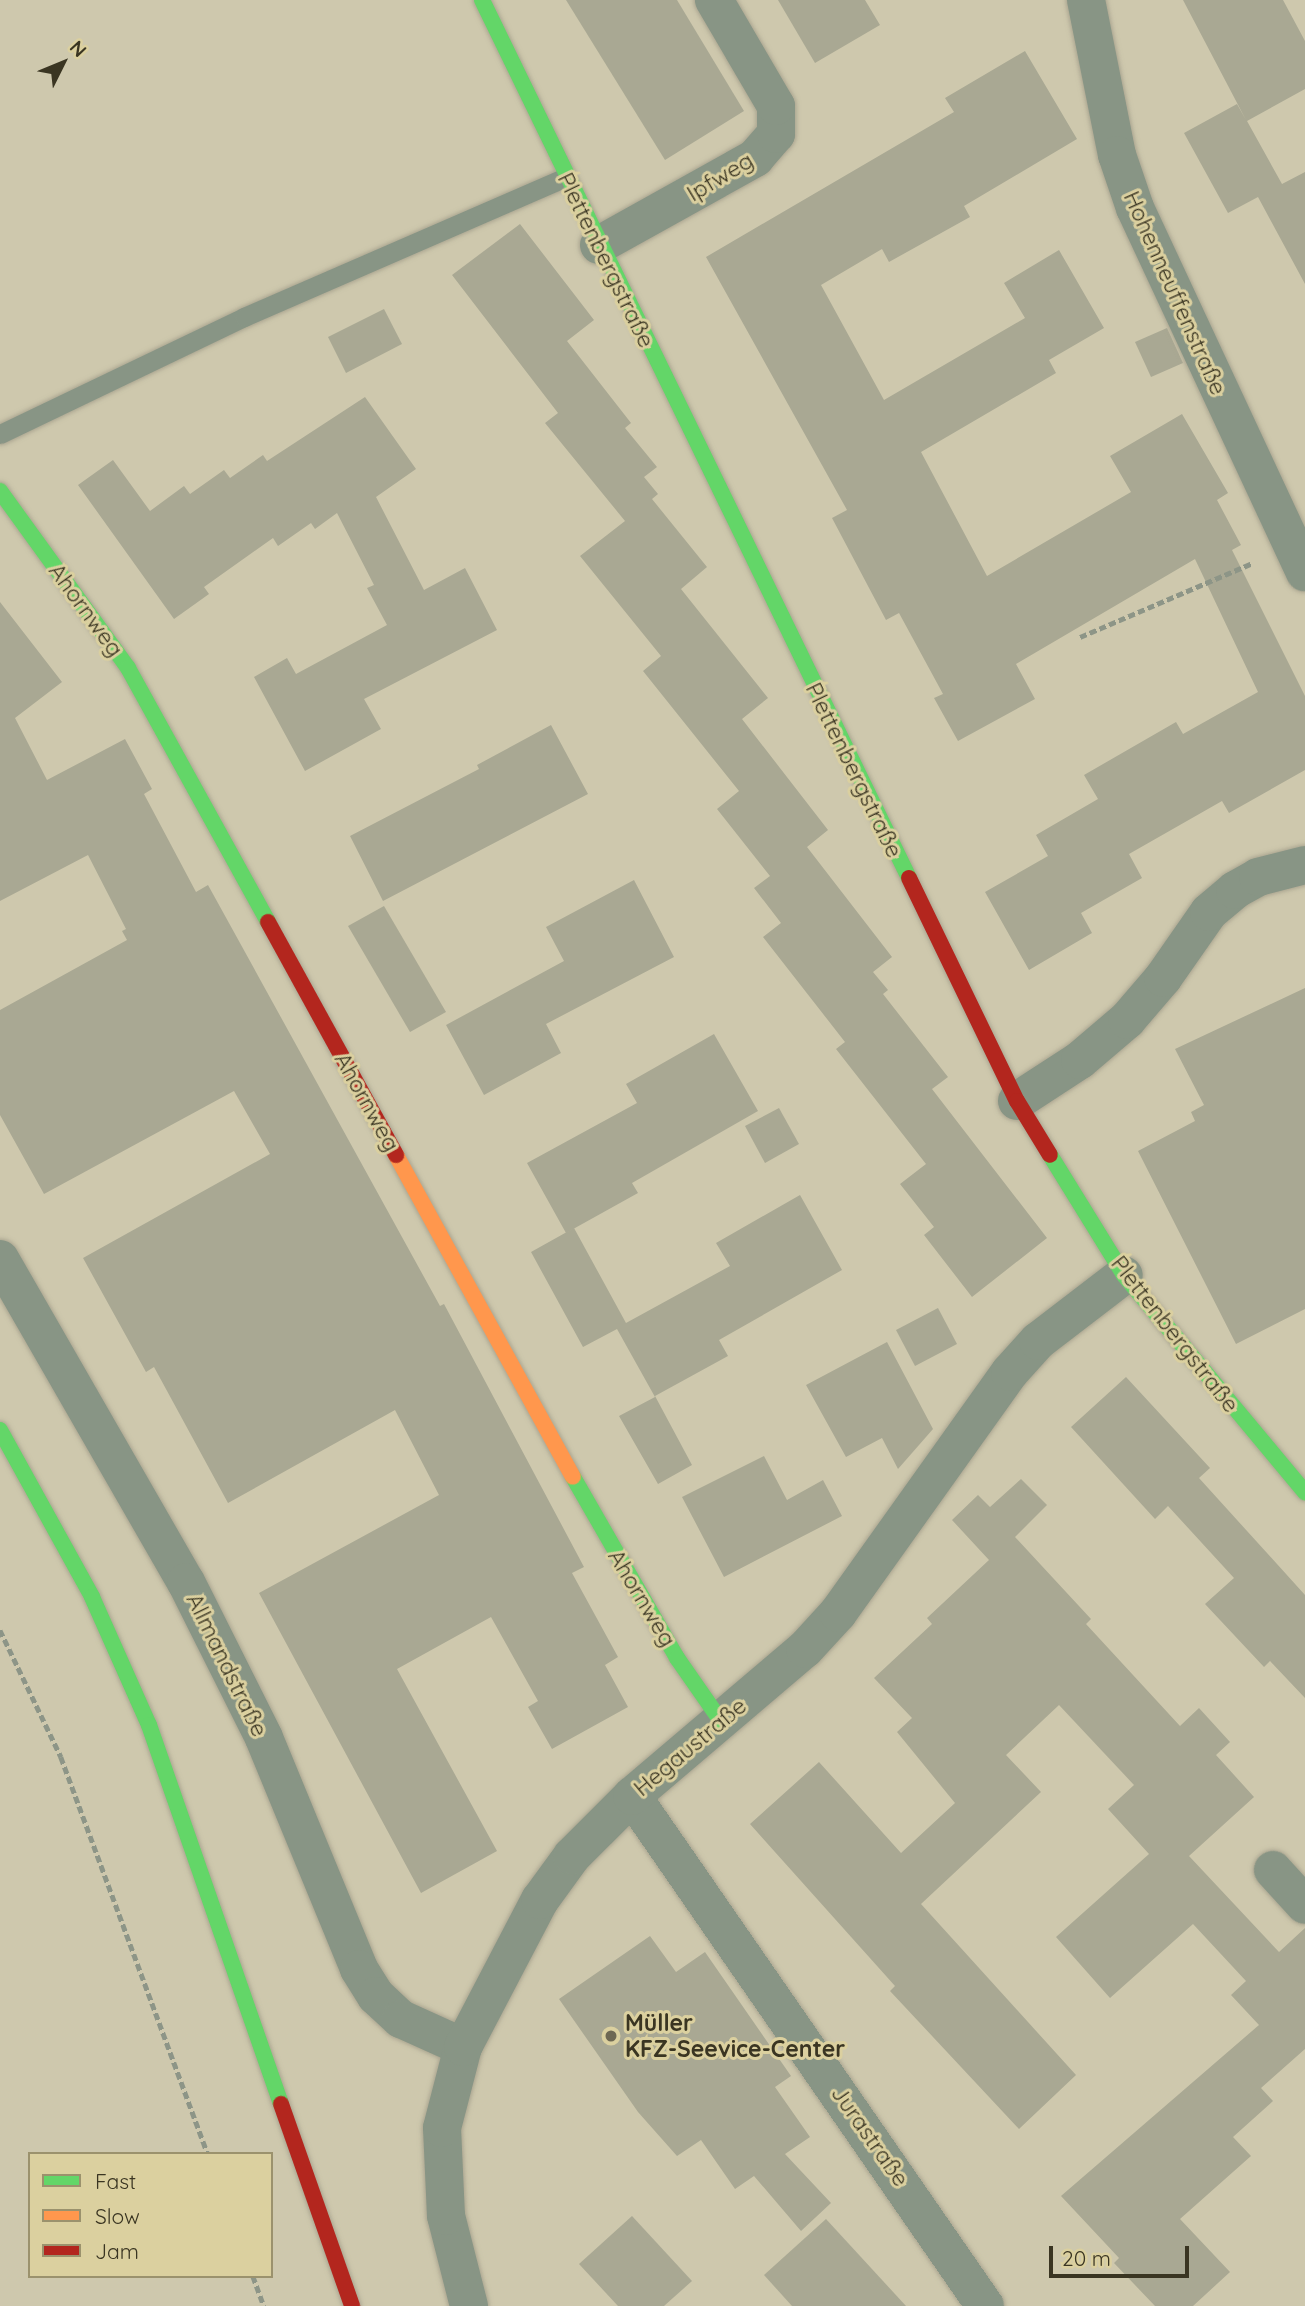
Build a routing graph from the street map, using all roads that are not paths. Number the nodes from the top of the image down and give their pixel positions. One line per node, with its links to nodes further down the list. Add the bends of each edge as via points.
1 (482, 0): 4 (street, Plettenbergstraße)
2 (715, 0): 5 (street, Ipfweg, via 776,106 776,134 755,158)
3 (1086, 0): 8 (street, Hohenneuffenstraße, via 1117,155 1135,208)
4 (566, 177): 5 (street, Plettenbergstraße); 6 (lane, via 244,317)
5 (599, 245): 10 (street, Plettenbergstraße)
6 (0, 434)
7 (0, 491): 15 (street, Ahornweg, via 128,668 604,1534 677,1658)
8 (1298, 559)
9 (1305, 865): 10 (street, via 1258,877 1235,890 1209,912 1127,1020 1080,1060)
10 (1017, 1101): 12 (street, Plettenbergstraße)
11 (0, 1259): 19 (street, Allmandstraße, via 186,1582 264,1738 359,1969 376,1996 401,2019)
12 (1124, 1275): 14 (street, Plettenbergstraße); 15 (street, Hegaustraße, via 1038,1341 1010,1372 838,1613 805,1649)
13 (0, 1430): 20 (street, via 92,1597 149,1725)
14 (1305, 1492)
15 (721, 1721): 16 (street, Hegaustraße)
16 (632, 1796): 19 (street, Hegaustraße, via 572,1856 540,1900); 22 (street, Jurastraße)
17 (1273, 1870): 18 (street)
18 (1305, 1905)
19 (463, 2047): 21 (street, Hegaustraße, via 442,2128 442,2172 446,2216)
20 (352, 2306)
21 (469, 2306)
22 (985, 2306)

